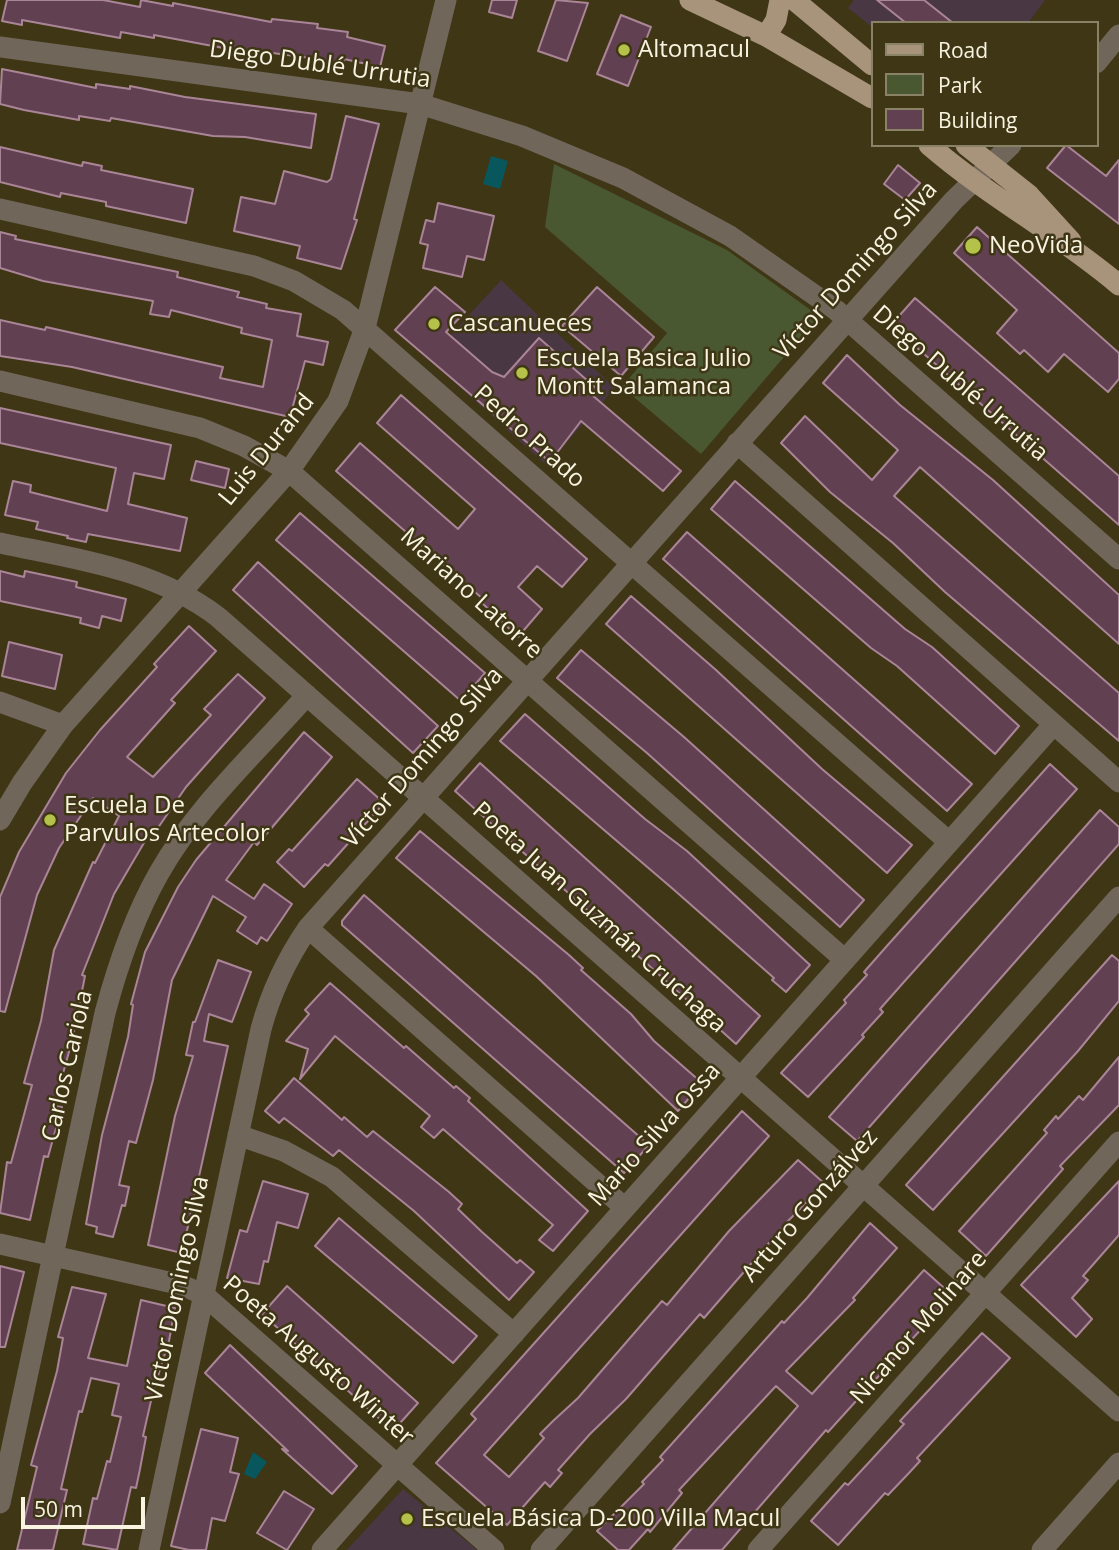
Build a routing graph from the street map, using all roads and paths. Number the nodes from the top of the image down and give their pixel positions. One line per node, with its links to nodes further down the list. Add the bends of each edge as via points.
1 (446, 0): 11 (street, Luis Durand)
2 (690, 0): 6 (main road)
3 (780, 0): 6 (main road, via 776,20)
4 (794, 0): 9 (main road)
5 (1119, 35): 8 (street)
6 (766, 36): 10 (main road)
7 (0, 47): 11 (street, Diego Dublé Urrutia)
8 (1098, 61)
9 (870, 63)
10 (870, 97)
11 (420, 104): 20 (street, Diego Dublé Urrutia, via 553,148 660,197 761,256); 21 (street, Luis Durand)
12 (931, 147): 16 (main road)
13 (968, 147): 15 (main road)
14 (1010, 147): 15 (street, Víctor Domingo Silva)
15 (992, 164): 16 (street, Víctor Domingo Silva); 18 (main road, via 1043,207)
16 (974, 182): 18 (main road); 20 (street, Víctor Domingo Silva)
17 (0, 209): 21 (street, Pedro Prado, via 254,266 319,295)
18 (1076, 249): 19 (main road)
19 (1119, 285)
20 (847, 319): 23 (street, Víctor Domingo Silva); 26 (street, Diego Dublé Urrutia)
21 (365, 328): 24 (street, Luis Durand, via 338,401); 27 (street, Pedro Prado)
22 (0, 381): 24 (street, Mariano Latorre, via 200,428)
23 (737, 443): 27 (street, Víctor Domingo Silva); 32 (street)
24 (289, 471): 28 (street, Luis Durand); 29 (street, Mariano Latorre)
25 (0, 543): 28 (street, Poeta Juan Guzmán Cruchaga, via 116,569)
26 (1119, 559)
27 (631, 563): 29 (street, Víctor Domingo Silva); 37 (street, Pedro Prado)
28 (181, 592): 30 (street, Poeta Juan Guzmán Cruchaga, via 218,617); 33 (street, Luis Durand)
29 (528, 680): 35 (street, Víctor Domingo Silva); 40 (street, Mariano Latorre)
30 (307, 695): 35 (street, Poeta Juan Guzmán Cruchaga); 47 (street, Carlos Cariola, via 187,831 159,872 136,919 105,1013)
31 (0, 702): 33 (street)
32 (1054, 724): 34 (street); 37 (street, Mario Silva Ossa)
33 (63, 725): 36 (street, Luis Durand)
34 (1119, 782)
35 (424, 797): 39 (street, Víctor Domingo Silva); 41 (street, Poeta Juan Guzmán Cruchaga)
36 (0, 820)
37 (949, 842): 40 (street, Mario Silva Ossa)
38 (1119, 897): 44 (street, Arturo Gonzálvez)
39 (308, 928): 42 (street, Víctor Domingo Silva, via 282,970 266,1009); 45 (street)
40 (845, 960): 41 (street, Mario Silva Ossa)
41 (740, 1078): 44 (street, Poeta Juan Guzmán Cruchaga); 45 (street, Mario Silva Ossa)
42 (238, 1135): 49 (street, Víctor Domingo Silva); 50 (street, via 284,1151 332,1177)
43 (1119, 1142): 48 (street, Nicanor Molinare)
44 (864, 1185): 48 (street, Poeta Juan Guzmán Cruchaga); 58 (street, Arturo Gonzálvez)
45 (625, 1208): 50 (street, Mario Silva Ossa)
46 (0, 1244): 47 (street, Poeta Augusto Winter)
47 (53, 1255): 49 (street, Poeta Augusto Winter, via 183,1285); 54 (street, Carlos Cariola)
48 (985, 1293): 51 (street, Poeta Juan Guzmán Cruchaga); 59 (street, Nicanor Molinare)
49 (204, 1295): 53 (street, Poeta Augusto Winter); 55 (street, Víctor Domingo Silva)
50 (514, 1334): 53 (street, Mario Silva Ossa)
51 (1119, 1412)
52 (1119, 1463): 60 (street)
53 (397, 1465): 56 (street, Mario Silva Ossa); 57 (street, Poeta Augusto Winter)
54 (0, 1503)
55 (149, 1550)
56 (322, 1550)
57 (494, 1550)
58 (541, 1550)
59 (758, 1550)
60 (1042, 1550)

